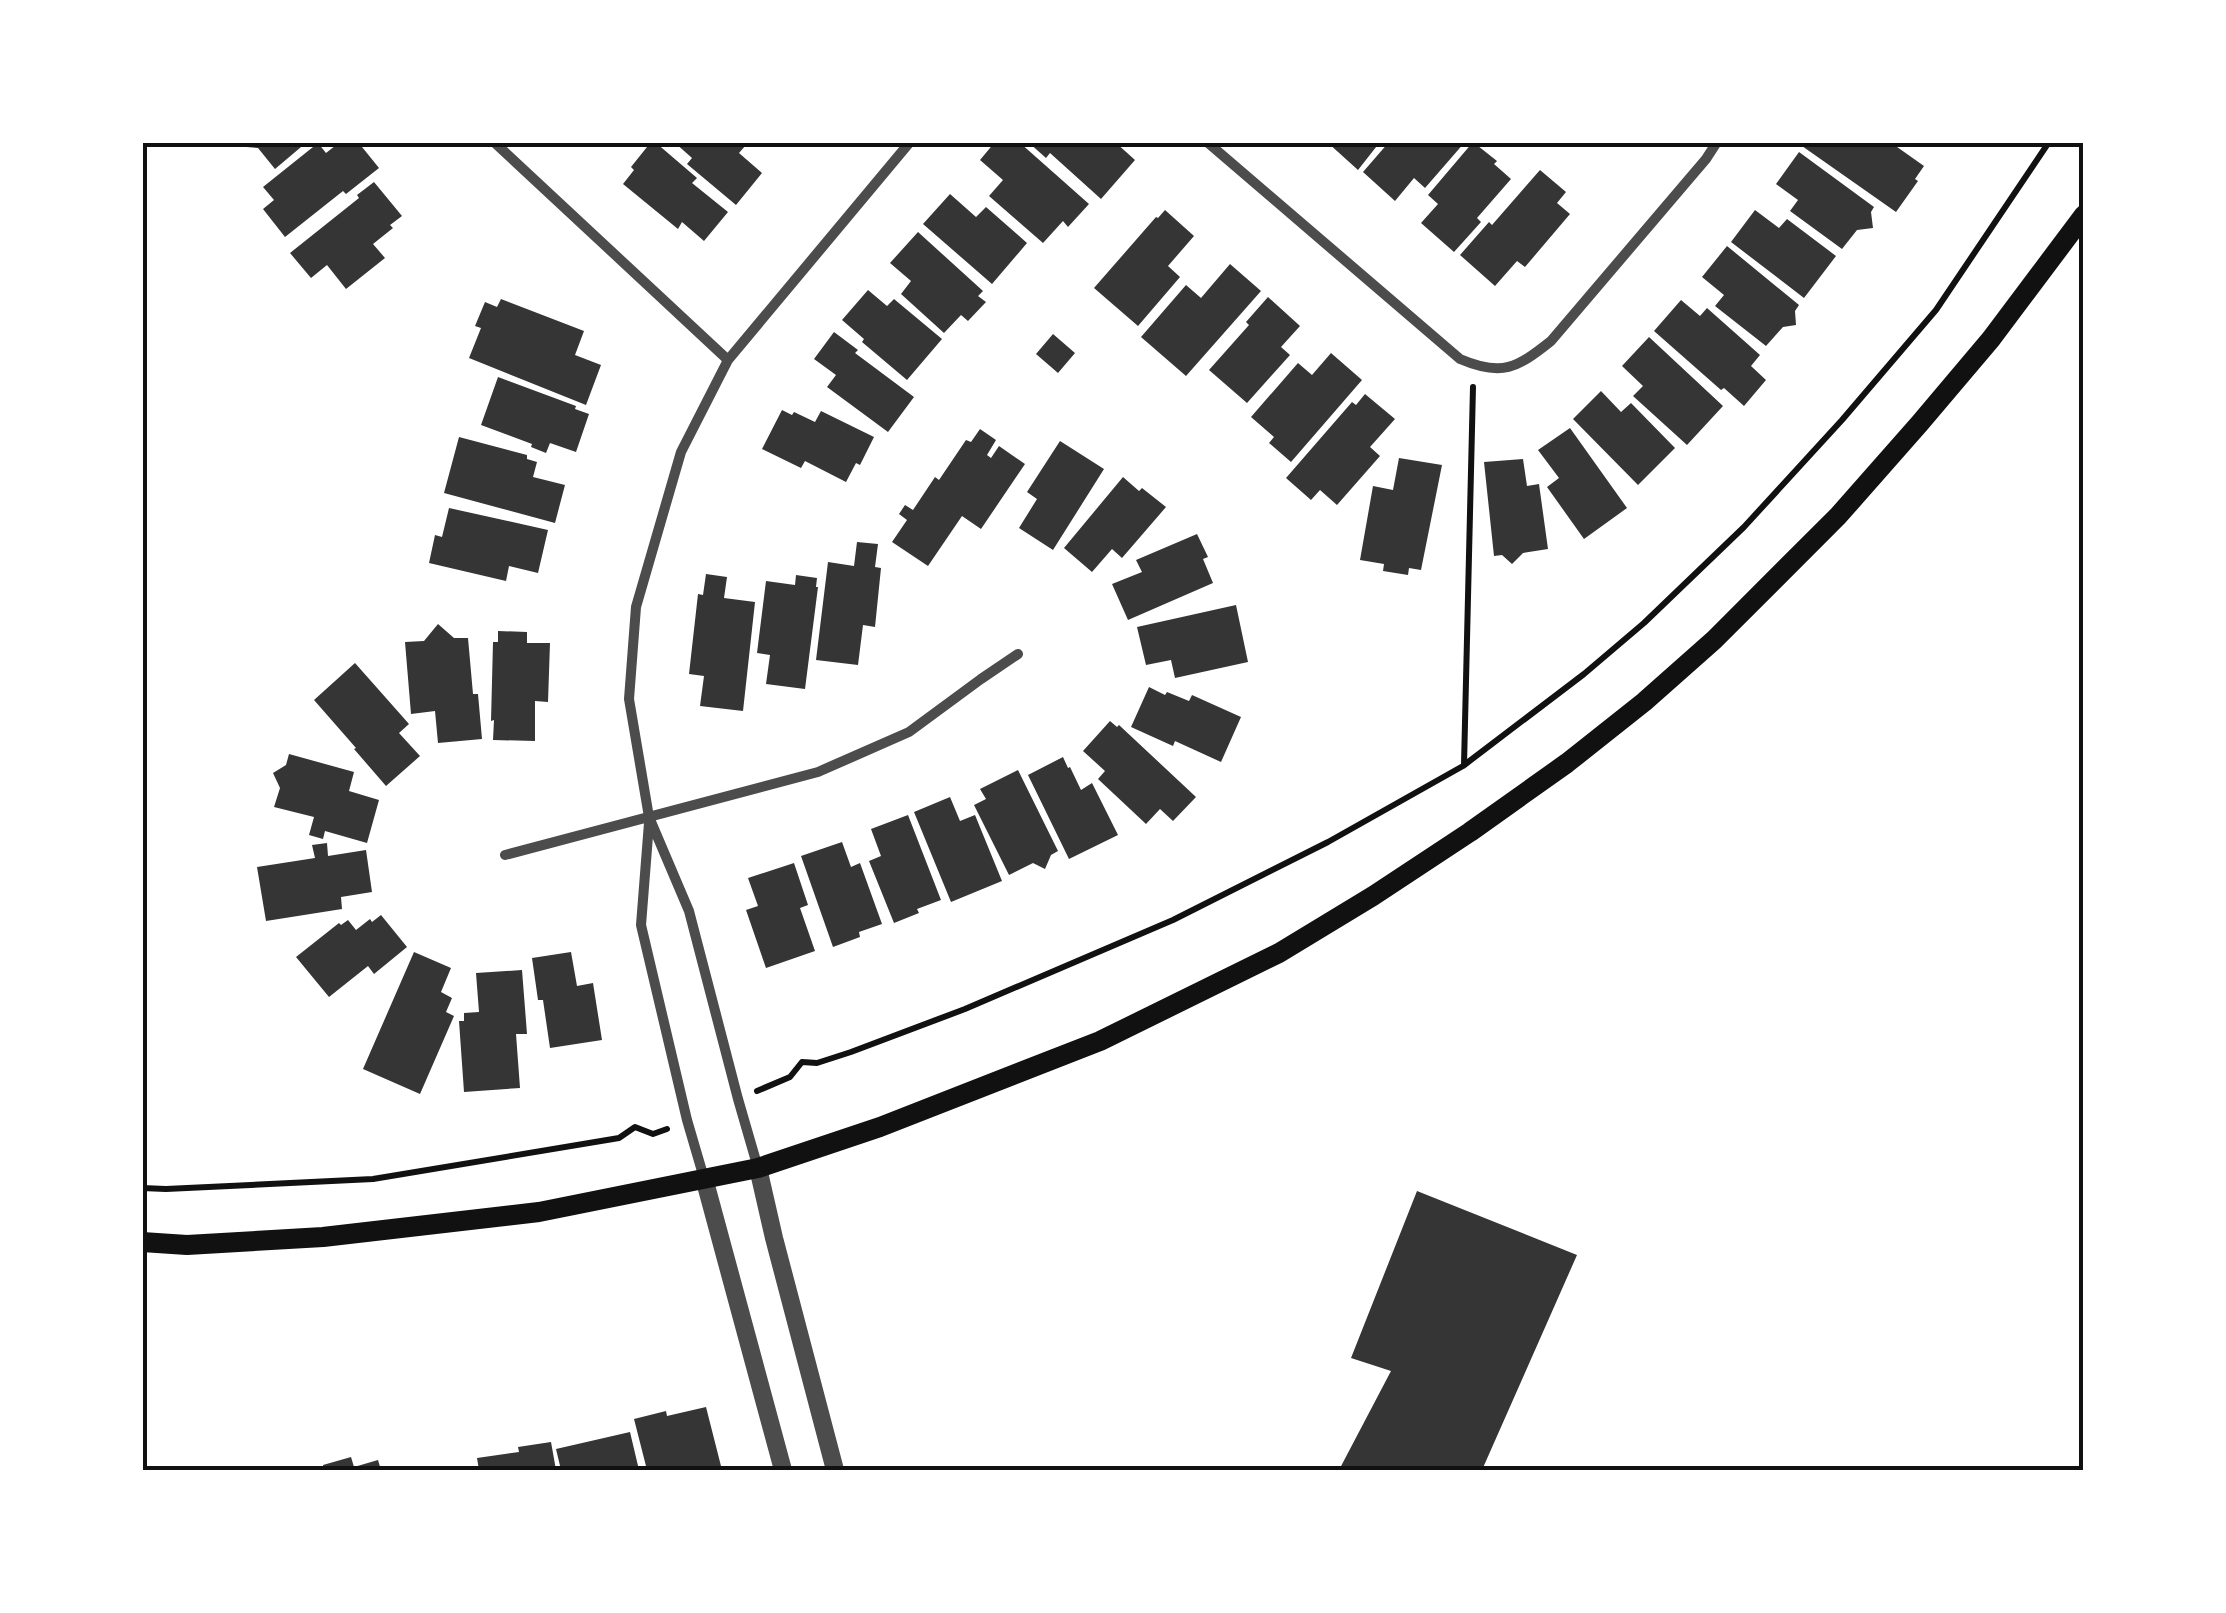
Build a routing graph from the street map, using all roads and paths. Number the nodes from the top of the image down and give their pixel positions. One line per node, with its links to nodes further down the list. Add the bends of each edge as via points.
1 (494, 142): 7 (street)
2 (910, 142): 7 (street)
3 (1207, 142): 8 (street)
4 (1717, 142): 8 (street, via 1551,342 1525,362 1495,370)
5 (2049, 142): 10 (path, via 1936,310 1744,527 1644,623)
6 (2084, 215): 15 (main road, via 1991,340 1838,516 1714,640 1567,763 1278,953 1100,1042)
7 (728, 360): 11 (street, via 681,452 636,606 629,699)
8 (1474, 365): 10 (path)
9 (1018, 654): 11 (street, via 891,740 818,772)
10 (1464, 766): 13 (path, via 1173,920 868,1046 802,1062)
11 (650, 817): 12 (street); 15 (street, via 689,911); 16 (street, via 641,924)
12 (505, 856)
13 (790, 1077)
14 (653, 1134): 17 (path, via 636,1127 619,1138 373,1179)
15 (758, 1168): 16 (main road); 20 (street)
16 (704, 1178): 18 (main road, via 539,1212 324,1237); 19 (street)
17 (142, 1188)
18 (142, 1242)
19 (783, 1470)
20 (835, 1470)

